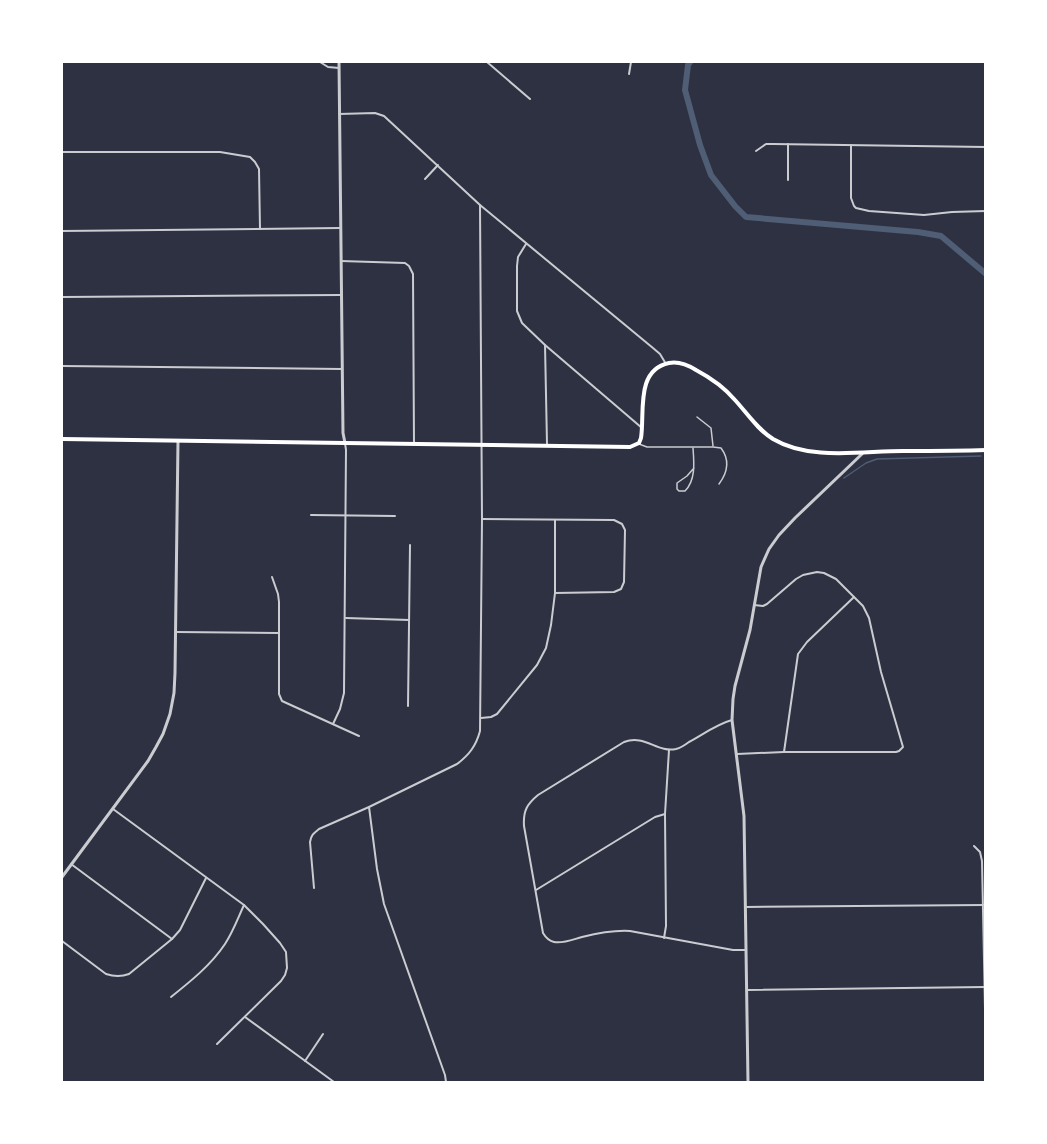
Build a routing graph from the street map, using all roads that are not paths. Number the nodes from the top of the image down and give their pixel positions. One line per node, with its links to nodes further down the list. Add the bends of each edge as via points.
1 (320, 62): 5 (street)
2 (339, 62): 5 (street)
3 (487, 62): 7 (street)
4 (631, 62): 6 (street)
5 (339, 69): 8 (street)
6 (629, 74)
7 (530, 99)
8 (339, 114): 14 (street, via 375,112 384,116); 19 (street)
9 (788, 144): 10 (street); 12 (street, via 766,144); 16 (street)
10 (851, 145): 11 (street); 18 (street, via 851,198 859,210 914,215)
11 (986, 147)
12 (756, 151)
13 (62, 152): 20 (street, via 220,152 250,157 258,169)
14 (438, 165): 15 (street); 17 (street)
15 (425, 178)
16 (788, 180)
17 (480, 205): 22 (street); 37 (street)
18 (986, 211)
19 (340, 228): 20 (street); 23 (street)
20 (260, 229): 21 (street)
21 (62, 231)
22 (526, 244): 26 (street, via 518,257 518,310 527,329); 27 (street, via 653,348)
23 (341, 261): 24 (street); 36 (street, via 405,263 413,274)
24 (341, 295): 25 (street); 29 (street)
25 (62, 297)
26 (545, 345): 31 (street); 38 (street)
27 (666, 364): 31 (main road, via 655,371 645,387); 42 (main road, via 685,365 712,379 758,426 782,443 815,452)
28 (62, 366): 29 (street)
29 (342, 369): 34 (street)
30 (697, 417): 40 (lane, via 711,428)
31 (642, 428): 35 (main road)
32 (62, 440): 33 (main road)
33 (178, 441): 34 (main road); 57 (street)
34 (345, 442): 36 (main road); 46 (street)
35 (639, 443): 38 (main road, via 626,448); 39 (lane, via 647,447)
36 (414, 444): 37 (main road)
37 (482, 445): 38 (main road); 48 (street)
38 (547, 447)
39 (693, 447): 40 (lane); 43 (lane)
40 (713, 447): 44 (lane, via 721,448 727,460)
41 (986, 450): 42 (main road)
42 (864, 452): 54 (street, via 775,541 761,567)
43 (694, 468): 43 (lane, via 677,483 679,491 688,489)
44 (719, 484)
45 (311, 515): 46 (street)
46 (346, 516): 47 (street); 55 (street)
47 (395, 516)
48 (482, 519): 49 (street); 60 (street)
49 (555, 520): 52 (street); 52 (street, via 614,520 625,530 621,589)
50 (410, 545): 56 (street)
51 (272, 577): 58 (street, via 279,602)
52 (555, 593): 60 (street, via 543,657 497,714)
53 (854, 597): 54 (street, via 830,575 810,573 796,579 767,604); 65 (street, via 798,654); 65 (street, via 870,618 881,672 903,744 901,749)
54 (754, 605): 61 (street, via 735,686)
55 (345, 618): 56 (street); 62 (street, via 344,693)
56 (409, 620): 59 (street)
57 (176, 632): 58 (street); 68 (street, via 174,693 167,724 148,761)
58 (278, 633): 62 (street, via 280,698)
59 (408, 706)
60 (481, 718): 67 (street, via 474,747 457,764)
61 (732, 720): 64 (street); 66 (street)
62 (333, 724): 63 (street)
63 (359, 736)
64 (669, 750): 69 (street); 75 (street, via 641,740 624,742 530,801 523,819)
65 (784, 752): 66 (street)
66 (737, 754): 78 (street, via 743,802)
67 (369, 807): 74 (street, via 311,836); 92 (street, via 384,904)
68 (112, 809): 71 (street); 73 (street)
69 (665, 814): 75 (street); 79 (street)
70 (974, 846): 77 (street, via 982,857)
71 (71, 864): 72 (street); 80 (street)
72 (62, 877)
73 (206, 878): 76 (street); 80 (street)
74 (314, 888)
75 (536, 890): 79 (street, via 543,933 551,941 618,930)
76 (244, 905): 85 (street, via 218,954); 86 (street, via 280,942 286,952 287,968 281,981)
77 (984, 905): 78 (street); 83 (street)
78 (746, 908): 82 (street)
79 (664, 938): 82 (street)
80 (172, 939): 81 (street, via 120,977 106,974)
81 (62, 941)
82 (746, 950): 84 (street)
83 (985, 987): 84 (street); 89 (street)
84 (747, 990): 93 (street)
85 (171, 997)
86 (245, 1017): 88 (street); 90 (street)
87 (323, 1034): 90 (street)
88 (217, 1044)
89 (986, 1058)
90 (305, 1061): 91 (street)
91 (334, 1083)
92 (446, 1083)
93 (748, 1083)

